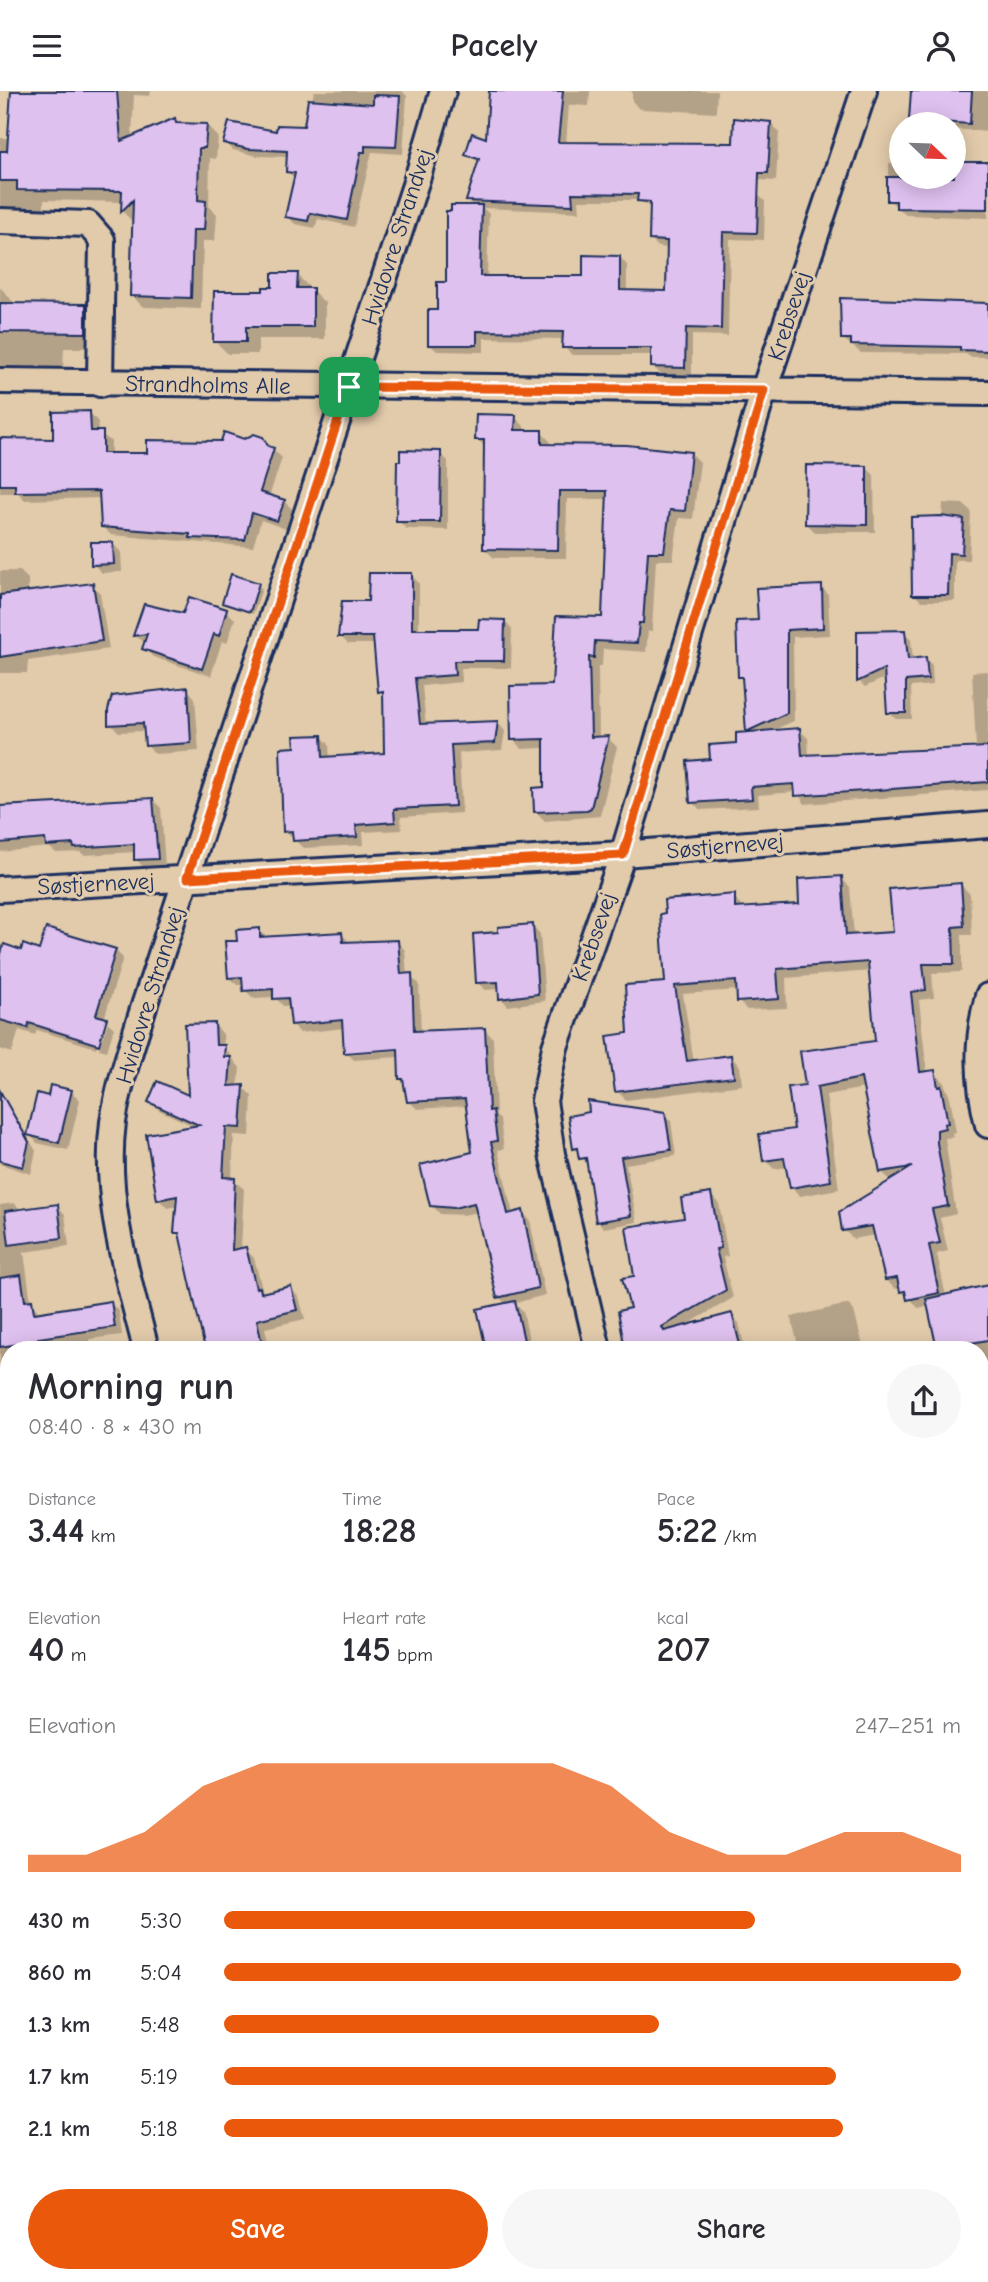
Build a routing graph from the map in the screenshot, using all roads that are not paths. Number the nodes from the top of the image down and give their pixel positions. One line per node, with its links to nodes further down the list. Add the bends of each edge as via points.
1 (443, 91): 6 (street, Hvidovre Strandvej)
2 (864, 91): 7 (street, Krebsevej)
3 (0, 221): 5 (street, Strandholms Alle, via 88,224 102,240)
4 (0, 381): 5 (street, Strandholms Alle)
5 (100, 384): 6 (street, Strandholms Alle)
6 (349, 387): 7 (street, Strandholms Alle); 11 (street, Hvidovre Strandvej)
7 (764, 390): 8 (street, Strandholms Alle); 10 (street, Krebsevej)
8 (988, 394)
9 (988, 825): 10 (street, Søstjernevej)
10 (623, 855): 11 (street, Søstjernevej); 16 (street, Krebsevej, via 555,1047 544,1101)
11 (187, 878): 12 (street, Søstjernevej); 15 (street, Hvidovre Strandvej, via 145,1003 113,1123 112,1179 120,1243)
12 (0, 889)
13 (988, 996): 14 (street, via 979,1028 978,1065)
14 (988, 1125)
15 (144, 1341)
16 (596, 1341)

